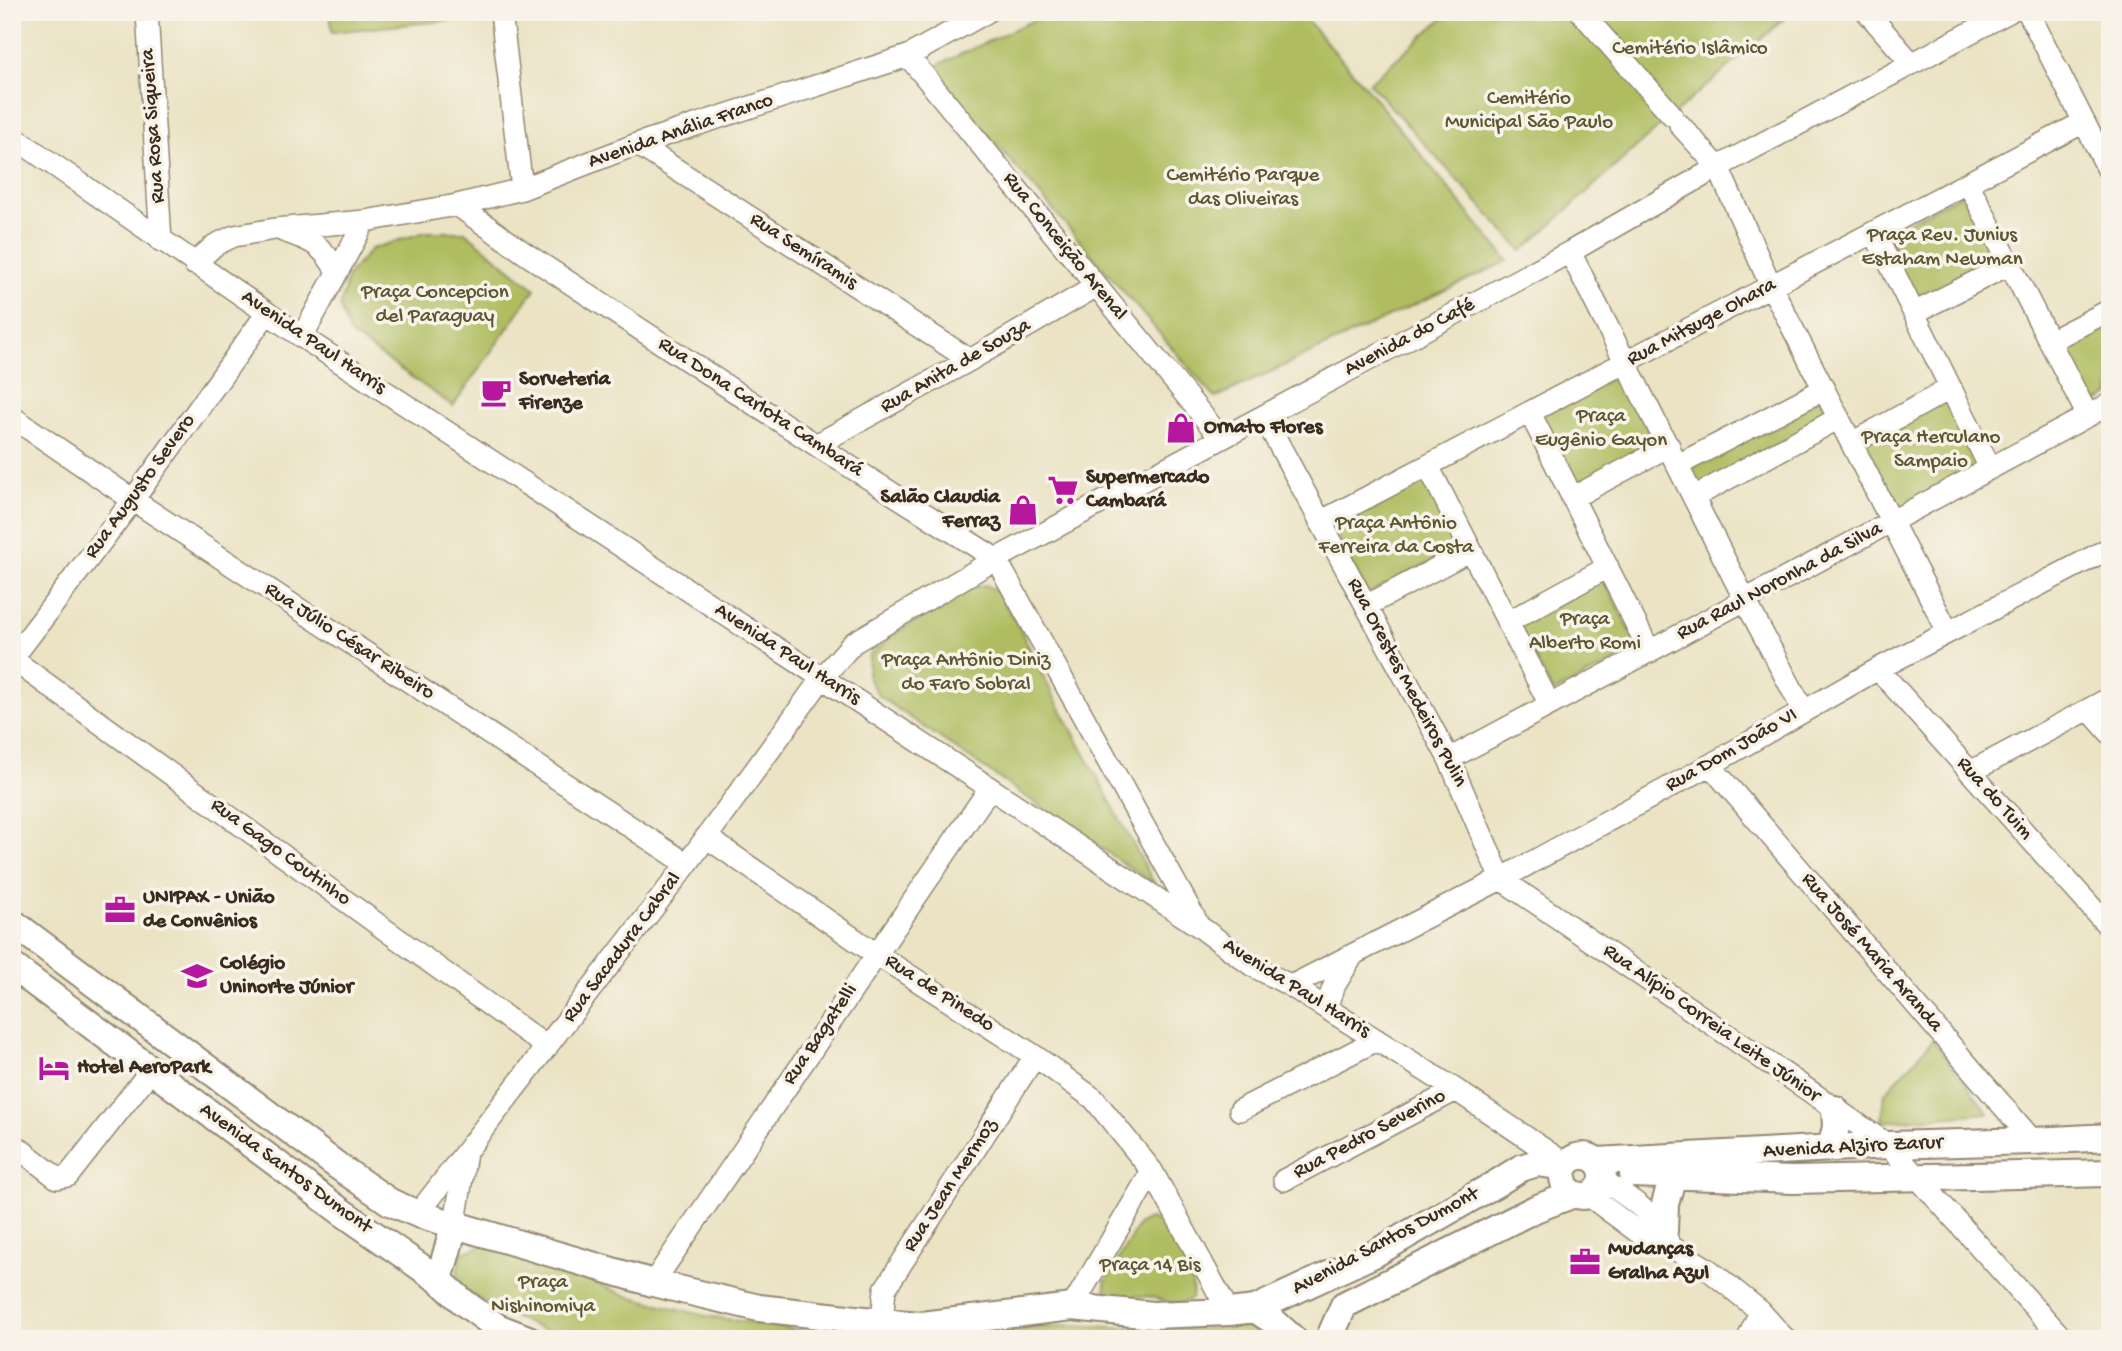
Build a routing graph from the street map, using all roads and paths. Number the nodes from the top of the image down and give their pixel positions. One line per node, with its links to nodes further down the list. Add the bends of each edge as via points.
1 (147, 12): 21 (street, Rua Rosa Siqueira)
2 (502, 12): 16 (street)
3 (987, 12): 8 (street, Avenida Anália Franco)
4 (1581, 12): 13 (street)
5 (1867, 12): 9 (street)
6 (2009, 12): 9 (street, Avenida do Café)
7 (2028, 12): 10 (street)
8 (908, 56): 12 (street, Avenida Anália Franco); 27 (street, Rua Conceição Arenal)
9 (1912, 64): 13 (street, Avenida do Café)
10 (2084, 122): 14 (street); 15 (street, Rua Mitsuge Ohara)
11 (12, 136): 21 (street, Avenida Paul Harris)
12 (637, 144): 16 (street, Avenida Anália Franco); 33 (street, Rua Semíramis)
13 (1718, 167): 22 (street, Avenida do Café); 26 (street)
14 (2110, 173)
15 (1968, 183): 20 (street, Rua Mitsuge Ohara); 24 (street)
16 (522, 189): 17 (street, Avenida Anália Franco)
17 (457, 205): 18 (street, Avenida Anália Franco); 45 (street, Rua Dona Carlota Cambará)
18 (365, 221): 19 (street, Avenida Anália Franco); 25 (street)
19 (275, 229): 23 (street, Avenida Anália Franco, via 234,236 215,245); 25 (street, via 319,246)
20 (1874, 232): 26 (street, Rua Mitsuge Ohara); 30 (street)
21 (161, 241): 23 (street, Avenida Paul Harris)
22 (1570, 252): 34 (street); 41 (street, Avenida do Café)
23 (194, 264): 29 (street, Avenida Paul Harris)
24 (2010, 264): 30 (street); 32 (street)
25 (337, 272): 31 (street)
26 (1771, 286): 34 (street, Rua Mitsuge Ohara); 36 (street)
27 (1095, 287): 33 (street, Rua Anita de Souza); 43 (street, Rua Conceição Arenal)
28 (2110, 310): 32 (street)
29 (267, 313): 31 (street, Avenida Paul Harris); 51 (street, Rua Augusto Severo)
30 (1914, 313): 35 (street)
31 (302, 337): 65 (street, Avenida Paul Harris)
32 (2049, 341): 40 (street)
33 (970, 360): 45 (street, Rua Anita de Souza)
34 (1627, 362): 38 (street, Rua Mitsuge Ohara); 46 (street)
35 (1951, 388): 44 (street); 48 (street)
36 (1824, 389): 42 (street); 46 (street)
37 (2110, 404): 40 (street, Rua Raul Noronha da Silva)
38 (1530, 413): 47 (street, Rua Mitsuge Ohara); 50 (street)
39 (12, 416): 51 (street, Rua Júlio César Ribeiro)
40 (2088, 416): 48 (street, Rua Raul Noronha da Silva)
41 (1264, 417): 43 (street, Avenida do Café); 53 (street, Rua Orestes Medeiros Pulin)
42 (1839, 418): 44 (street); 49 (street)
43 (1221, 438): 56 (street, Avenida do Café)
44 (1852, 443): 52 (street)
45 (816, 445): 56 (street, Rua Dona Carlota Cambará)
46 (1673, 456): 49 (street); 50 (street)
47 (1428, 466): 53 (street, Rua Mitsuge Ohara); 55 (street)
48 (1990, 468): 52 (street, Rua Raul Noronha da Silva)
49 (1694, 497): 58 (street)
50 (1572, 498): 57 (street)
51 (133, 500): 63 (street, Rua Augusto Severo); 76 (street, Rua Júlio César Ribeiro)
52 (1892, 521): 58 (street, Rua Raul Noronha da Silva); 61 (street)
53 (1321, 522): 59 (street, Rua Orestes Medeiros Pulin)
54 (2110, 548): 61 (street, Rua Dom João VI)
55 (1471, 550): 59 (street); 60 (street)
56 (996, 559): 65 (street, Avenida do Café, via 853,643); 79 (street, Rua Dona Carlota Cambará)
57 (1608, 568): 60 (street); 62 (street)
58 (1745, 600): 62 (street, Rua Raul Noronha da Silva); 69 (street)
59 (1366, 606): 71 (street, Rua Orestes Medeiros Pulin)
60 (1507, 622): 67 (street)
61 (1948, 632): 64 (street, Rua Dom João VI)
62 (1650, 652): 67 (street, Rua Raul Noronha da Silva)
63 (12, 659): 87 (street, Rua Gago Coutinho)
64 (1878, 669): 69 (street, Rua Dom João VI); 73 (street, Rua do Tuim)
65 (822, 678): 74 (street, Avenida Paul Harris); 75 (street, Rua Sacadura Cabral)
66 (2110, 698): 68 (street)
67 (1550, 705): 71 (street, Rua Raul Noronha da Silva)
68 (2089, 709): 70 (street); 73 (street)
69 (1803, 710): 72 (street, Rua Dom João VI)
70 (2110, 733)
71 (1449, 759): 77 (street, Rua Orestes Medeiros Pulin)
72 (1710, 765): 77 (street, Rua Dom João VI); 94 (street, Rua José Maria Aranda)
73 (1970, 772): 80 (street, Rua do Tuim)
74 (990, 788): 79 (street, Avenida Paul Harris); 81 (street, Rua Bagatelli)
75 (706, 837): 76 (street, Rua Sacadura Cabral); 81 (street, Rua de Pinedo)
76 (687, 864): 87 (street, Rua Sacadura Cabral)
77 (1501, 879): 82 (street, Rua Dom João VI); 91 (street, Rua Alípio Correia Leite Júnior)
78 (12, 922): 107 (main road, Avenida Santos Dumont, via 339,1167 390,1202)
79 (1200, 927): 84 (street, Avenida Paul Harris, via 1253,967)
80 (2110, 928)
81 (876, 954): 88 (street, Rua de Pinedo); 113 (street, Rua Bagatelli)
82 (1353, 955): 84 (street, Rua Dom João VI); 85 (street)
83 (12, 966): 89 (main road, Avenida Santos Dumont)
84 (1292, 986): 85 (street, Avenida Paul Harris)
85 (1326, 1008): 86 (street, Avenida Paul Harris)
86 (1377, 1041): 90 (street, Avenida Paul Harris); 92 (street)
87 (547, 1047): 98 (street, Rua Sacadura Cabral)
88 (1035, 1056): 100 (street, Rua de Pinedo, via 1094,1099); 117 (street, Rua Jean Mermoz, via 885,1289)
89 (145, 1078): 95 (street, via 68,1176 57,1178); 106 (main road, Avenida Santos Dumont)
90 (1456, 1090): 99 (street, Avenida Paul Harris); 104 (street, Rua Pedro Severino)
91 (1835, 1109): 96 (street, Rua Alípio Correia Leite Júnior); 97 (main road)
92 (1240, 1110)
93 (2110, 1136): 94 (main road, Avenida Alziro Zarur)
94 (2033, 1141): 96 (main road, Avenida Alziro Zarur)
95 (12, 1143)
96 (1888, 1145): 97 (main road, Avenida Alziro Zarur); 103 (street, Rua Alípio Correia Leite Júnior)
97 (1831, 1148): 105 (main road, Avenida Alziro Zarur)
98 (466, 1150): 107 (street, Rua Sacadura Cabral); 108 (street)
99 (1566, 1166): 105 (main road, via 1565,1185); 110 (main road, Avenida Santos Dumont, via 1537,1163 1521,1168)
100 (1153, 1171): 114 (street); 115 (street, Rua de Pinedo)
101 (2110, 1173): 103 (main road, Avenida Alziro Zarur)
102 (1673, 1176): 103 (main road, Avenida Alziro Zarur, via 1793,1180); 105 (main road, Avenida Alziro Zarur); 109 (main road, via 1665,1203)
103 (1913, 1176): 124 (street, Rua Alípio Correia Leite Júnior)
104 (1284, 1180)
105 (1593, 1181): 109 (street, via 1646,1238); 112 (main road, Avenida Santos Dumont)
106 (339, 1210): 107 (main road, via 391,1227); 111 (main road, Avenida Santos Dumont)
107 (412, 1211): 108 (main road, Avenida Santos Dumont)
108 (455, 1223): 111 (main road); 113 (main road, Avenida Santos Dumont)
109 (1667, 1239): 116 (street)
110 (1374, 1254): 112 (main road); 115 (main road, Avenida Santos Dumont)
111 (439, 1280): 118 (main road, Avenida Santos Dumont)
112 (1389, 1282): 121 (main road, Avenida Santos Dumont, via 1344,1305)
113 (653, 1283): 117 (main road, Avenida Santos Dumont, via 759,1308)
114 (1072, 1307): 115 (main road, Avenida Santos Dumont, via 1153,1315); 117 (main road, Avenida Santos Dumont, via 921,1325)
115 (1242, 1311): 120 (main road, via 1273,1321)
116 (1760, 1311): 122 (street); 123 (street)
117 (882, 1322)
118 (503, 1333): 119 (main road, Avenida Santos Dumont)
119 (528, 1339)
120 (1293, 1339)
121 (1329, 1339)
122 (1748, 1339)
123 (1785, 1339)
124 (2063, 1339)

